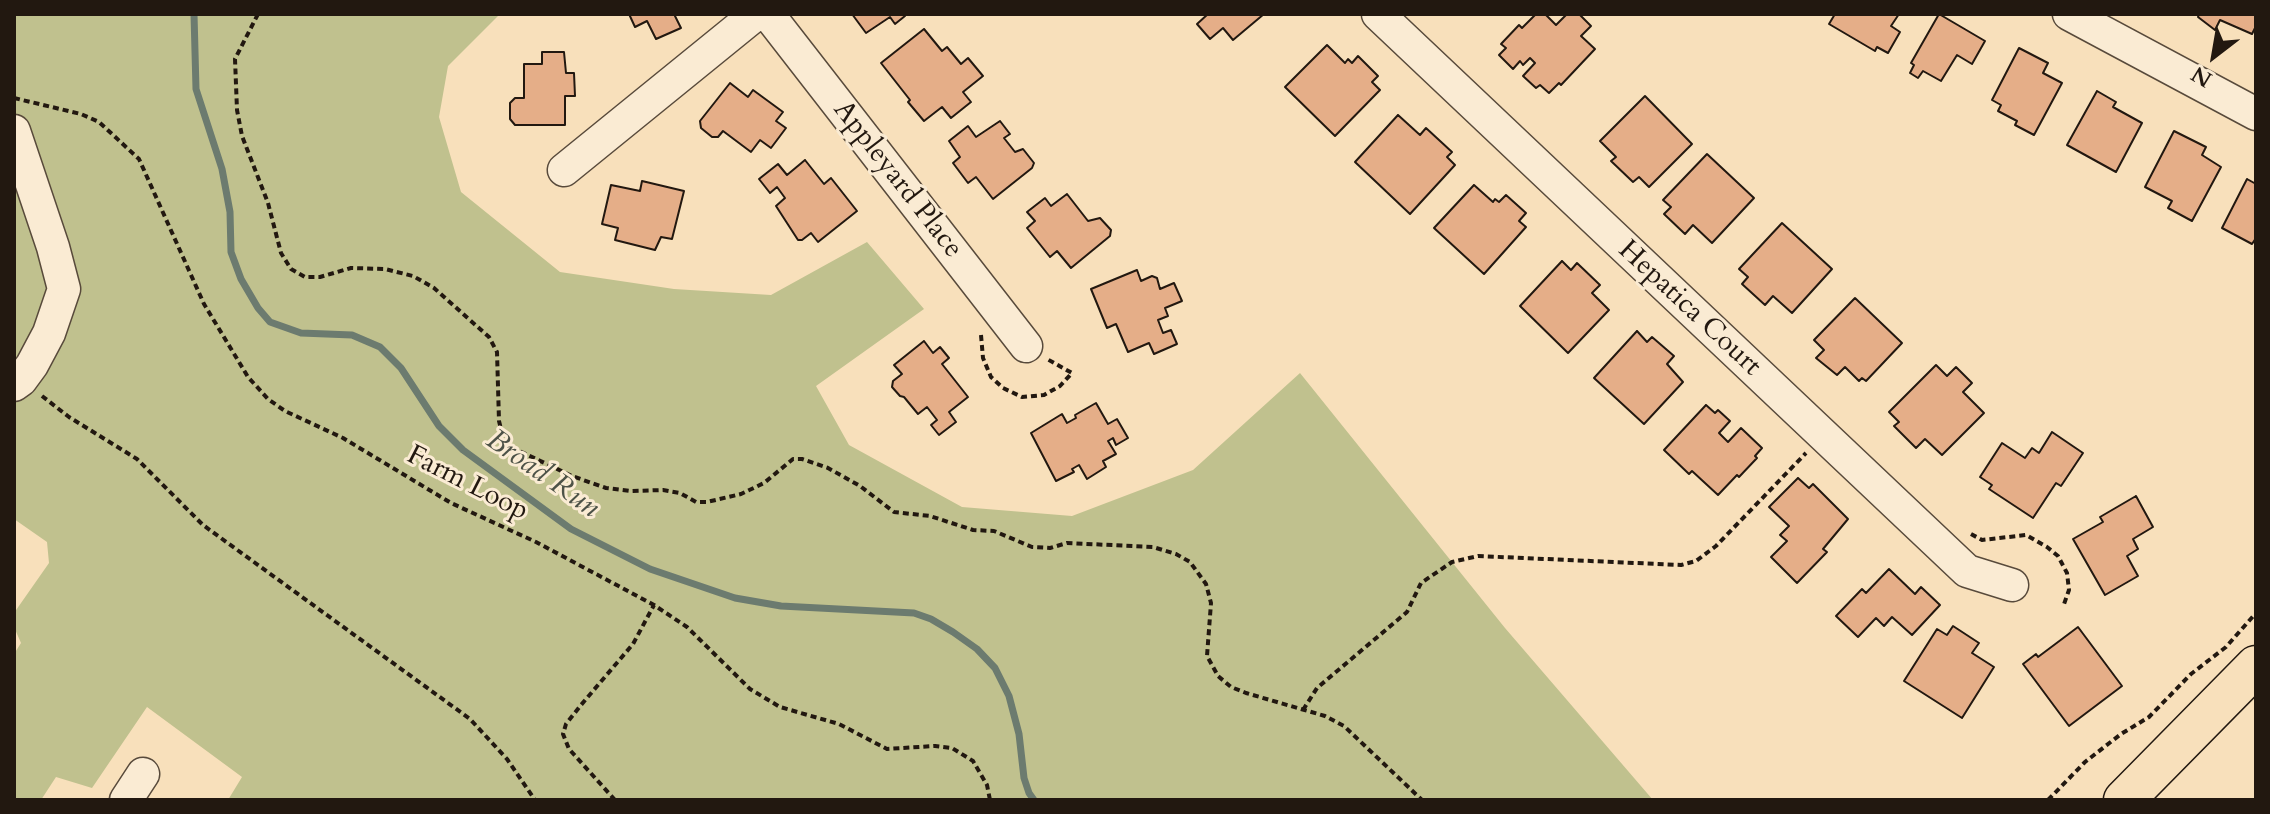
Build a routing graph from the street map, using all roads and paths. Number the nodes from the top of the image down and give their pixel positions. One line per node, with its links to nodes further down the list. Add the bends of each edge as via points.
1 (258, 14): 19 (path, via 235,59 237,110 281,253 291,269 305,277 351,268 385,269 434,288 489,337 497,352 499,421 503,437 515,449 606,488 663,490 696,502 741,494 793,459 802,459 860,486 894,512 994,531 1032,547 1153,547 1176,554 1190,562 1206,584 1211,603 1207,656 1218,676 1231,687)
2 (756, 14): 9 (street)
3 (768, 14): 10 (street, Appleyard Place)
4 (1378, 14): 12 (street, Hepatica Court)
5 (2069, 14): 7 (street)
6 (14, 98): 15 (path, Farm Loop, via 99,122 139,159 204,304 248,377 268,399 451,503)
7 (2256, 114)
8 (14, 131): 11 (street, via 64,289 49,333)
9 (564, 170)
10 (1026, 346)
11 (18, 382): 20 (path, via 137,459 203,525 470,719)
12 (1823, 435): 14 (street, Hepatica Court, via 1967,571); 19 (path, via 1696,561 1681,565 1478,556 1452,562 1421,583 1407,612 1317,688)
13 (1962, 527): 16 (path, via 1982,540 2026,535 2047,547 2067,573)
14 (2012, 585)
15 (654, 605): 21 (path, via 633,644 563,734 569,749); 22 (path, Farm Loop, via 687,627 750,689 780,707 839,724 887,749 952,748 973,761)
16 (2063, 607)
17 (2256, 613): 24 (path, via 2149,717 2085,762)
18 (2256, 666): 25 (main road)
19 (1303, 710): 23 (path, via 1344,726)
20 (535, 800)
21 (615, 800)
22 (990, 800)
23 (1422, 800)
24 (2048, 800)
25 (2124, 800)

